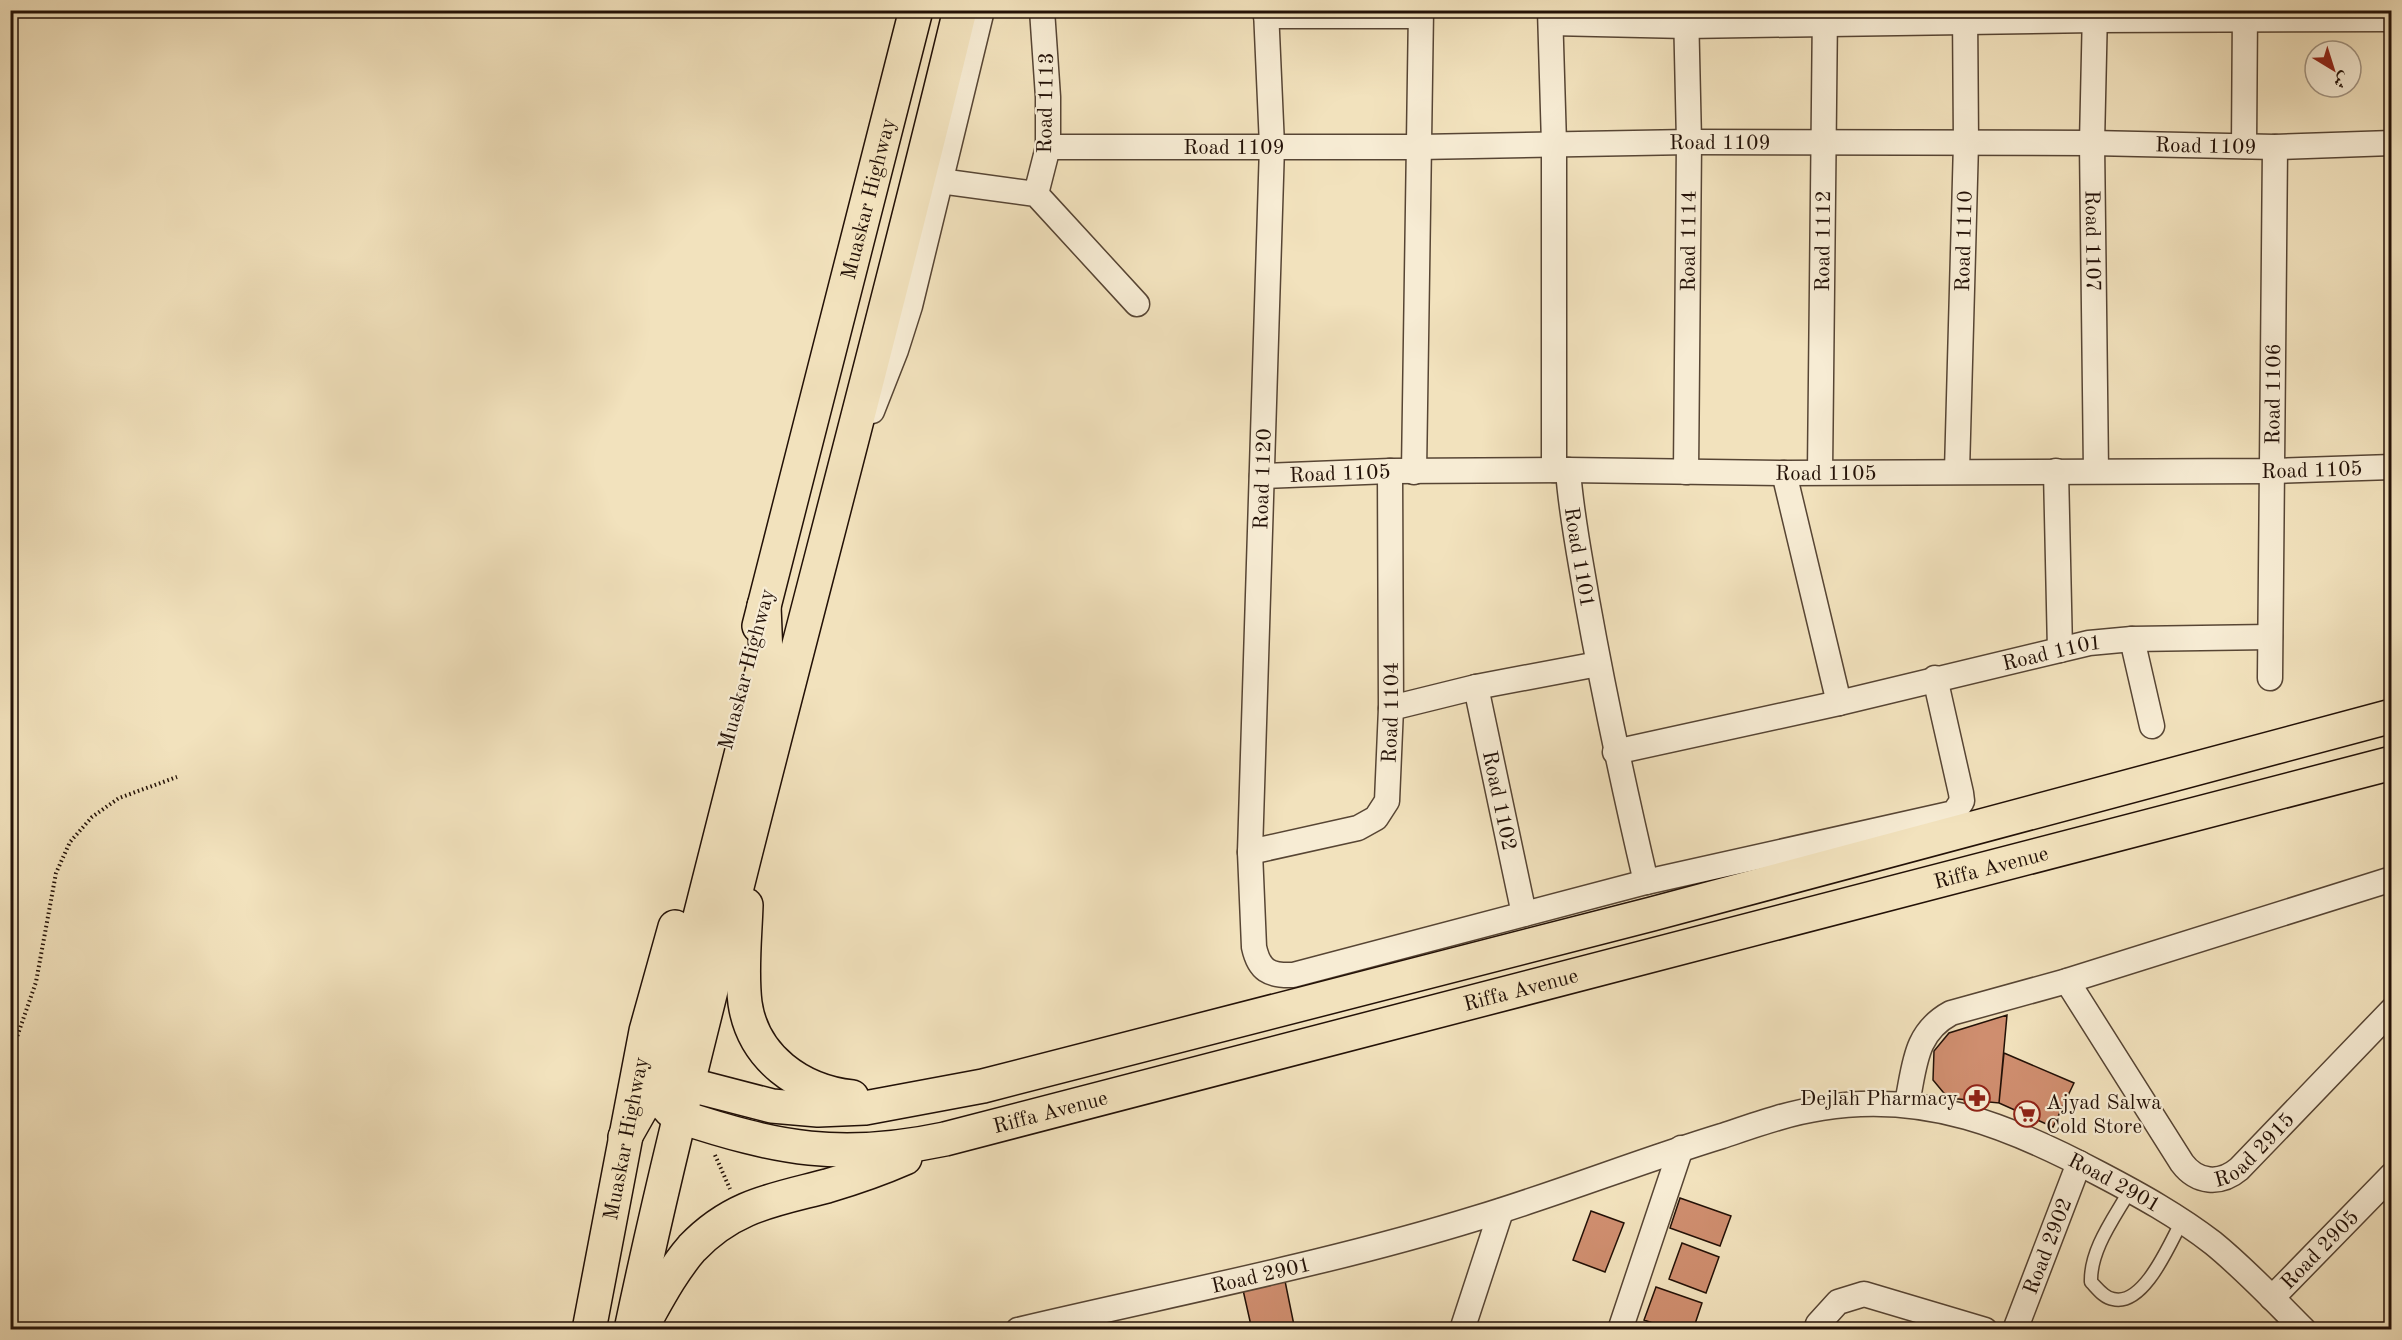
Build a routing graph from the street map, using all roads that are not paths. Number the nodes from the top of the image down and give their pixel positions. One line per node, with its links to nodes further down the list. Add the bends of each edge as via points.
1 (916, 10): 40 (main road, Muaskar Highway)
2 (960, 10): 39 (main road, Muaskar Highway, via 896,273)
3 (982, 10): 25 (street)
4 (1042, 10): 22 (street, Road 1113)
5 (1266, 13): 6 (street); 20 (street, Road 1120)
6 (1420, 13): 23 (street, Road 1104)
7 (2095, 15): 8 (street); 11 (street); 15 (street, Road 1107)
8 (2244, 15): 13 (street); 21 (street)
9 (1550, 17): 12 (street); 19 (street, Road 1101)
10 (1825, 17): 11 (street); 12 (street); 16 (street, Road 1112)
11 (1965, 17): 17 (street, Road 1110)
12 (1686, 18): 14 (street, Road 1114)
13 (2391, 19)
14 (1689, 141): 16 (street, Road 1109); 19 (street, Road 1109); 35 (street, Road 1114)
15 (2092, 142): 17 (street, Road 1109); 21 (street, Road 1109); 33 (street, Road 1107)
16 (1824, 143): 17 (street, Road 1109); 36 (street, Road 1112)
17 (1966, 143): 31 (street, Road 1110)
18 (2391, 143): 24 (street, Road 1109)
19 (1554, 144): 23 (street, Road 1109); 29 (street, Road 1101)
20 (1272, 146): 22 (street, Road 1109); 23 (street, Road 1109); 38 (street, Road 1120)
21 (2244, 146): 24 (street, Road 1109)
22 (1048, 147): 26 (street, Road 1113)
23 (1419, 147): 30 (street, Road 1104)
24 (2275, 147): 34 (street, Road 1106)
25 (940, 181): 26 (street); 39 (street, via 896,350)
26 (1036, 194): 27 (street)
27 (1137, 304)
28 (2391, 467): 34 (street, Road 1105)
29 (1561, 470): 30 (street, Road 1105); 35 (street, Road 1105); 44 (street, Road 1101, via 1570,500)
30 (1402, 471): 38 (street, Road 1105); 49 (street, Road 1104)
31 (1957, 471): 32 (street, Road 1105); 36 (street, Road 1105)
32 (2056, 471): 33 (street, Road 1105); 43 (street)
33 (2096, 471): 34 (street, Road 1105)
34 (2271, 471): 41 (street, Road 1106)
35 (1686, 472): 37 (street, Road 1105)
36 (1820, 472): 37 (street, Road 1105)
37 (1784, 473): 48 (street)
38 (1262, 476): 55 (street, Road 1120)
39 (838, 488): 54 (main road, Muaskar Highway)
40 (764, 606): 61 (main road, via 766,656 670,1035); 64 (main road, Muaskar Highway, via 646,1031)
41 (2270, 637): 42 (street, Road 1101); 46 (street, Road 1106)
42 (2132, 639): 43 (street, Road 1101); 51 (street)
43 (2060, 650): 45 (street, Road 1101)
44 (1598, 664): 47 (street); 52 (street, Road 1101)
45 (1935, 678): 48 (street, Road 1101); 57 (street, via 1961,793 1962,801 1954,813)
46 (2270, 678)
47 (1476, 687): 49 (street); 58 (street, Road 1102)
48 (1839, 703): 52 (street, Road 1101)
49 (1391, 708): 55 (street, Road 1104, via 1387,801 1376,818 1358,828)
50 (2391, 716): 62 (main road, Riffa Avenue, via 1652,914 983,1086)
51 (2152, 726)
52 (1615, 752): 57 (street, Road 1101)
53 (2391, 763): 65 (main road, Riffa Avenue)
54 (747, 850): 61 (main road, Muaskar Highway); 62 (main road, via 744,991 749,1021 763,1048 796,1080 824,1092)
55 (1250, 852): 58 (street, Road 1120, via 1257,960 1266,971 1279,976)
56 (2391, 879): 59 (street)
57 (1646, 882): 58 (street)
58 (1524, 914)
59 (2067, 981): 60 (street, Road 2915, via 2182,1163 2195,1176 2213,1180 2239,1169); 63 (street, via 1961,1010 1935,1024 1920,1043)
60 (2391, 1010)
61 (675, 1098): 62 (main road, Riffa Avenue, via 818,1110 865,1108); 64 (main road, via 642,1107); 65 (main road, Riffa Avenue, via 753,1140 791,1147 830,1151 888,1149); 74 (main road, Muaskar Highway)
62 (910, 1100)
63 (1907, 1103): 66 (street, Road 2901, via 1823,1107); 67 (street, Road 2901, via 1990,1123)
64 (625, 1137): 73 (main road, Muaskar Highway)
65 (945, 1139): 75 (main road, via 891,1164 776,1197 731,1217 679,1264)
66 (1681, 1148): 70 (street, Road 2901); 78 (street)
67 (2079, 1163): 69 (street, Road 2901); 81 (street, Road 2902)
68 (2391, 1175): 72 (street, Road 2905)
69 (2130, 1190): 71 (street, Road 2901); 71 (lane, via 2097,1251 2091,1271 2091,1282 2111,1299 2125,1300 2138,1293)
70 (1501, 1211): 76 (street, Road 2901, via 1411,1238); 77 (street)
71 (2182, 1221): 72 (street, Road 2901, via 2214,1244)
72 (2272, 1298): 82 (street, Road 2901)
73 (589, 1329)
74 (631, 1329)
75 (640, 1329)
76 (1018, 1329)
77 (1462, 1329)
78 (1620, 1329)
79 (1816, 1329): 80 (street, via 1838,1302 1864,1294)
80 (1985, 1329)
81 (2015, 1329)
82 (2304, 1329)

